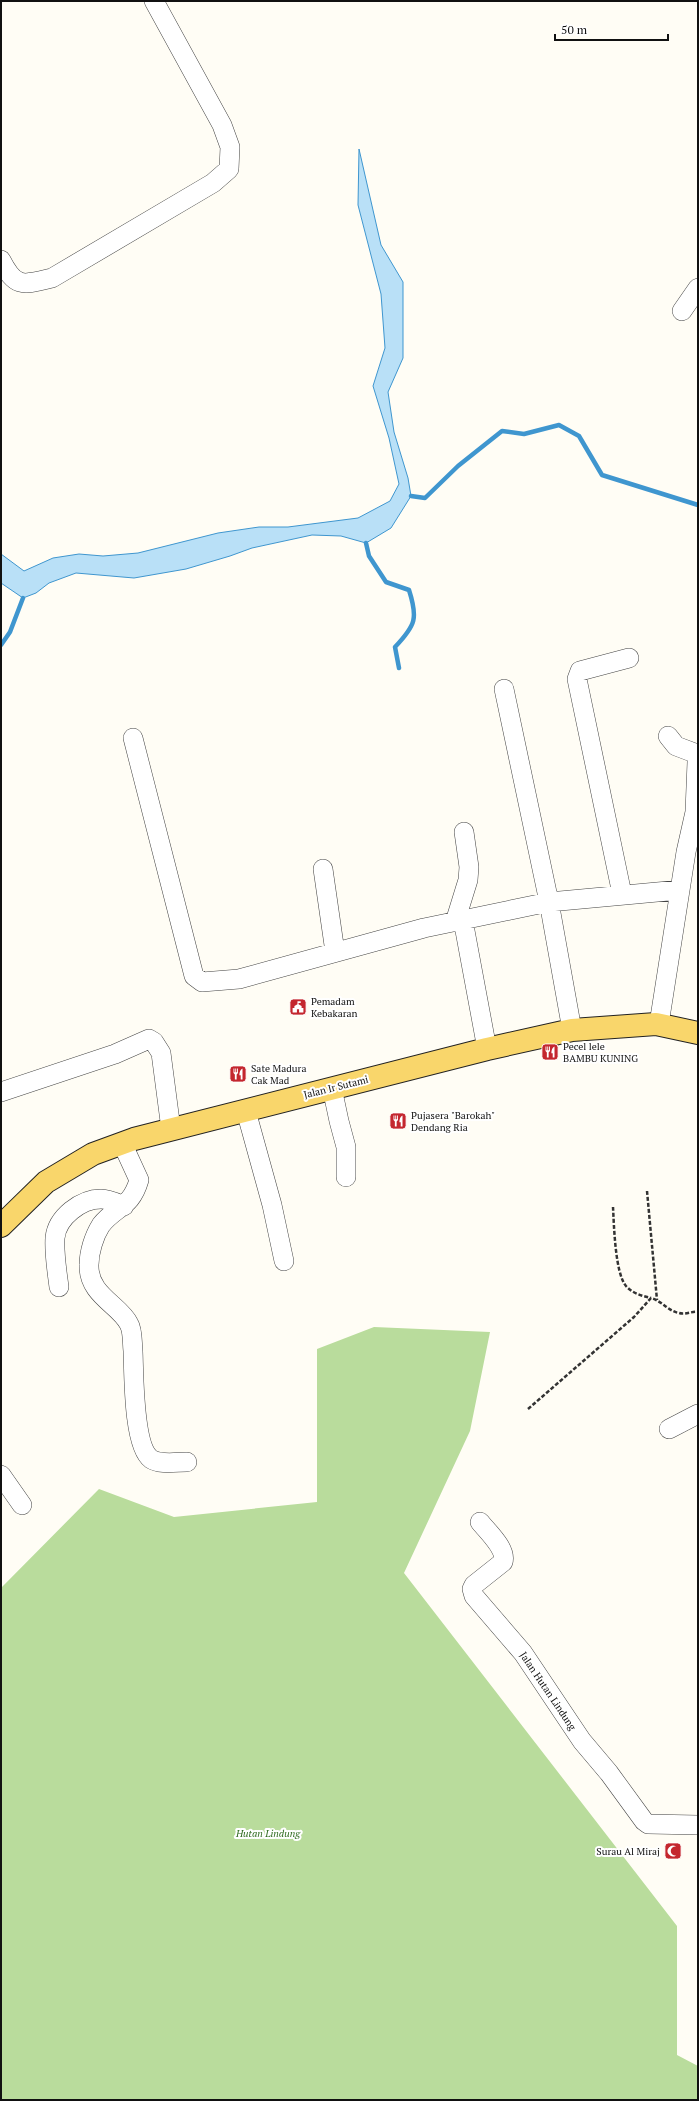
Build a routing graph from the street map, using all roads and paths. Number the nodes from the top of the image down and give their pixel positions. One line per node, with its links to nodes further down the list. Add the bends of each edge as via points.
1 (154, 1): 2 (street, via 222,125 230,147 229,169 213,183 52,278 21,283 12,280)
2 (1, 260)
3 (698, 288): 4 (street)
4 (682, 311)
5 (629, 658): 14 (street, via 580,671 577,680)
6 (504, 689): 15 (street)
7 (668, 736): 9 (street, via 676,746)
8 (133, 738): 17 (street, via 197,980 202,982 239,979)
9 (697, 754): 11 (street)
10 (464, 832): 16 (street, via 469,867)
11 (692, 854): 13 (street)
12 (323, 869): 17 (street)
13 (680, 890): 14 (street); 18 (street)
14 (622, 894): 15 (street)
15 (549, 902): 16 (street); 19 (street)
16 (459, 921): 17 (street); 21 (street)
17 (335, 952)
18 (659, 1024): 19 (main road, Jalan Ir Sutami); 20 (main road, Jalan Ir Sutami)
19 (572, 1030): 21 (main road, Jalan Ir Sutami)
20 (698, 1033)
21 (487, 1049): 22 (main road, Jalan Ir Sutami)
22 (332, 1088): 24 (main road, Jalan Ir Sutami); 27 (street, via 346,1147)
23 (1, 1092): 25 (street, via 115,1054 149,1039 161,1053)
24 (246, 1111): 25 (main road, Jalan Ir Sutami); 32 (street, via 272,1205)
25 (171, 1129): 26 (main road, Jalan Ir Sutami)
26 (122, 1143): 29 (street, via 140,1180 136,1193); 31 (main road, Jalan Ir Sutami, via 93,1154 46,1182)
27 (346, 1177)
28 (647, 1191): 35 (path)
29 (124, 1206): 33 (street, via 100,1199 79,1205 63,1219 55,1236); 40 (street, via 97,1232 89,1266 91,1276 101,1294 130,1325 138,1433 145,1453 156,1461)
30 (612, 1207): 34 (path, via 618,1259 624,1283 633,1292)
31 (1, 1226)
32 (284, 1261)
33 (59, 1286)
34 (651, 1298): 35 (path); 37 (path, via 634,1317)
35 (657, 1300): 36 (path, via 679,1313)
36 (698, 1312)
37 (528, 1409)
38 (698, 1414): 39 (street)
39 (669, 1429)
40 (187, 1462)
41 (1, 1475): 42 (street)
42 (22, 1505)
43 (480, 1522): 44 (street, Jalan Hutan Lindung, via 502,1551 504,1559 474,1585 474,1596 523,1653 582,1741 644,1821 648,1824)
44 (698, 1825)

